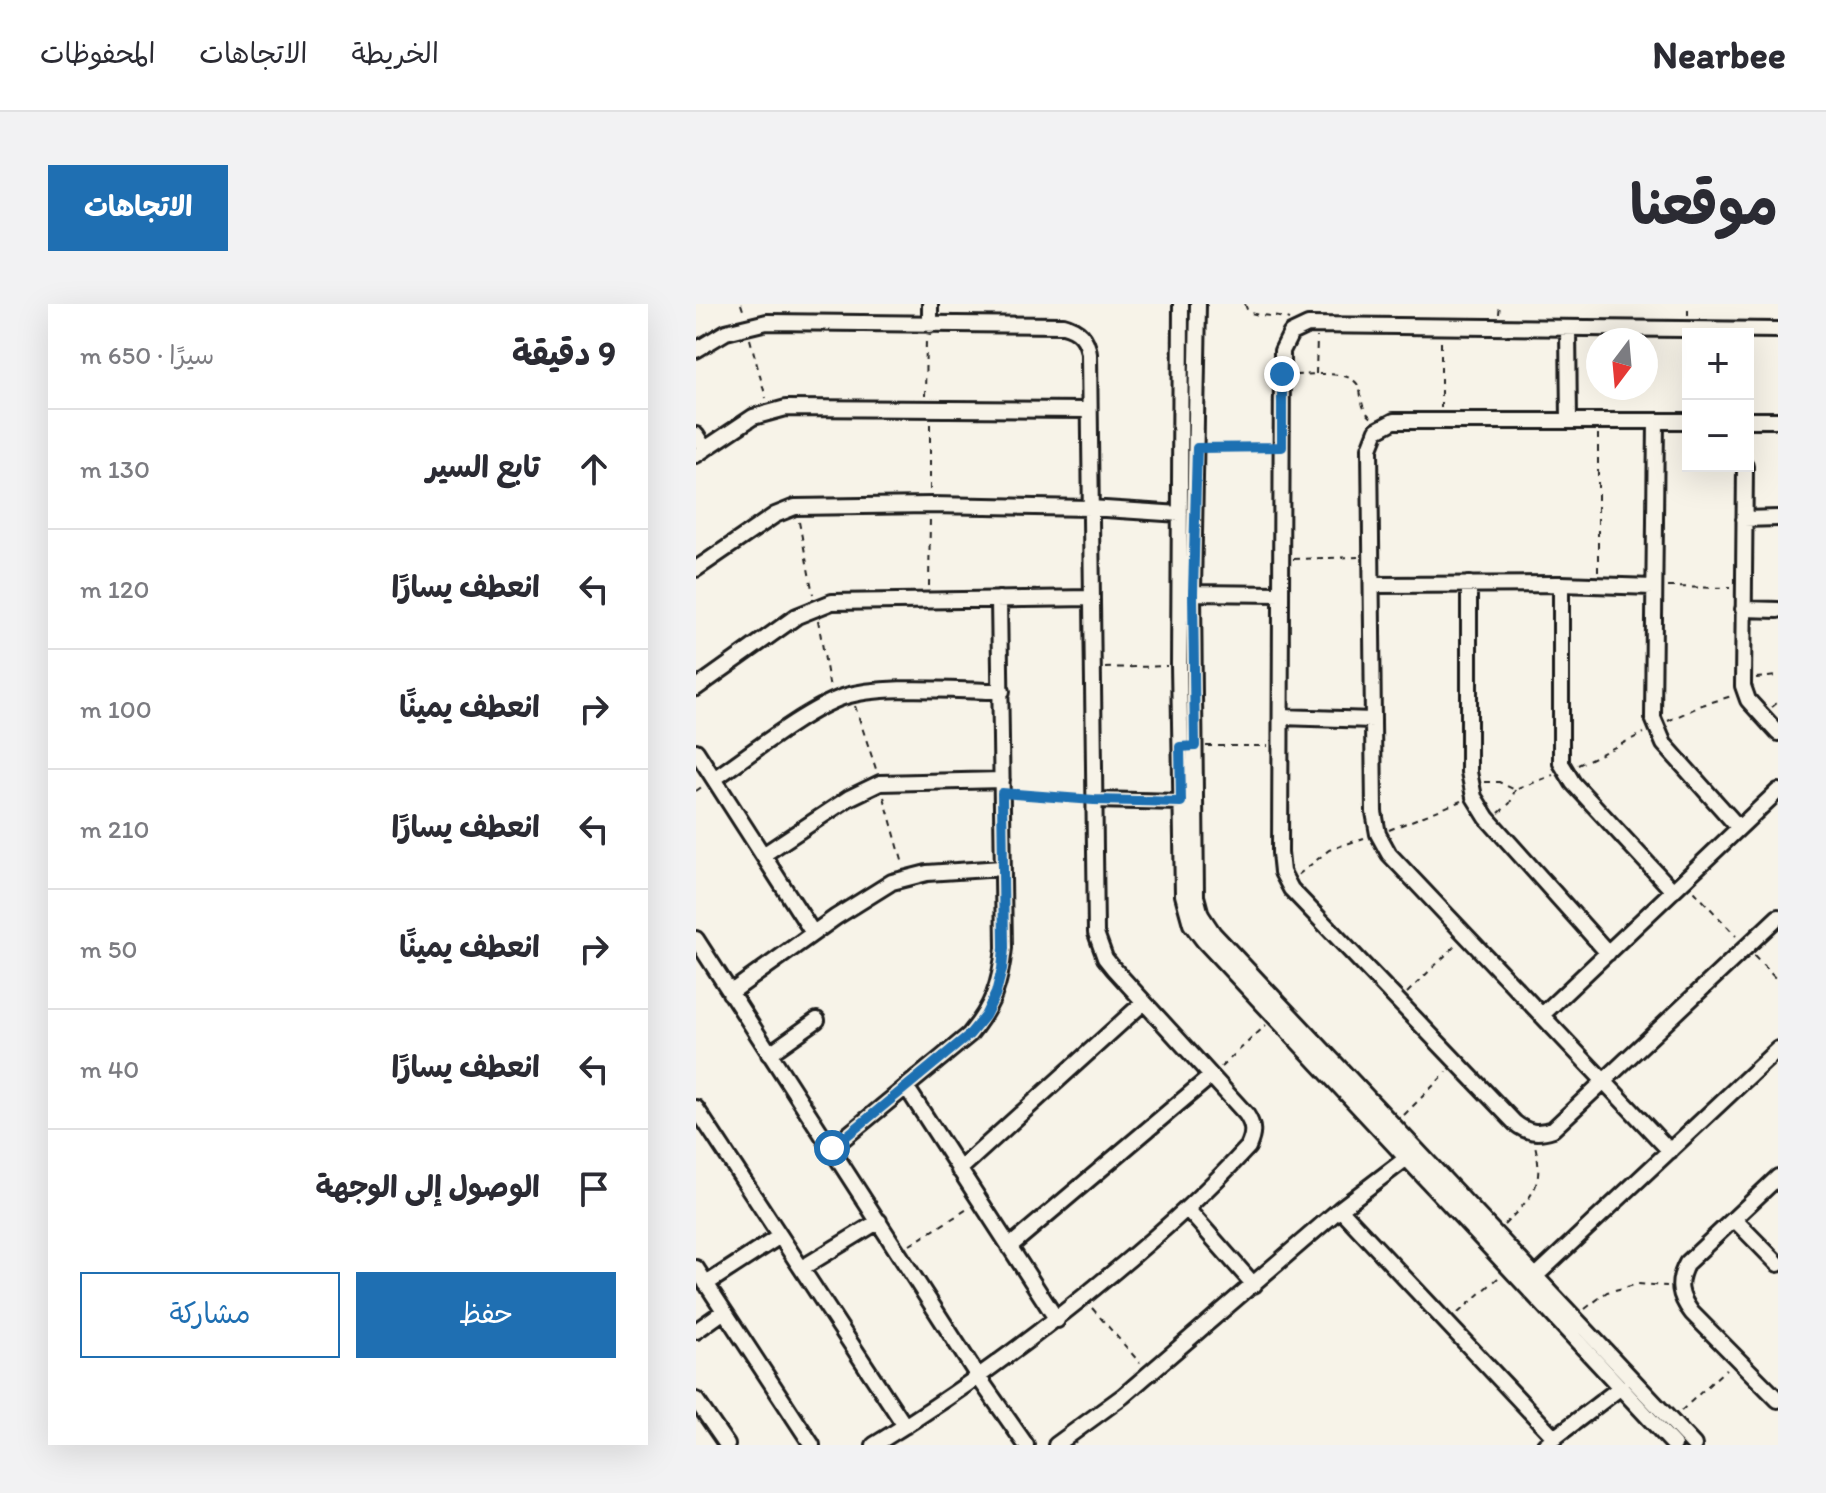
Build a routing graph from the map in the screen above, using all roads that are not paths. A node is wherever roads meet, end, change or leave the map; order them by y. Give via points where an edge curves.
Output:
1 (930, 304) edge
2 (1181, 304) edge
3 (1198, 304) edge
4 (928, 324) junction
5 (1568, 328) junction
6 (1778, 330) edge
7 (696, 350) edge
8 (1089, 410) junction
9 (1754, 420) edge
10 (1778, 420) edge
11 (1569, 421) junction
12 (1656, 421) junction
13 (1682, 421) edge
14 (696, 435) edge
15 (700, 452) edge
16 (1745, 472) edge
17 (1090, 508) junction
18 (1180, 514) junction
19 (1778, 518) edge
20 (1744, 519) junction
21 (696, 569) edge
22 (1469, 584) junction
23 (1561, 584) junction
24 (1372, 585) junction
25 (1653, 587) junction
26 (1193, 593) junction
27 (1281, 594) junction
28 (1091, 598) junction
29 (999, 599) junction
30 (1743, 609) junction
31 (1778, 610) edge
32 (696, 688) edge
33 (1002, 691) junction
34 (1187, 712) junction
35 (1281, 717) junction
36 (1373, 720) junction
37 (1778, 733) edge
38 (696, 751) edge
39 (714, 779) junction
40 (1002, 787) junction
41 (1778, 791) edge
42 (1094, 800) junction
43 (1181, 802) junction
44 (1739, 828) junction
45 (763, 855) junction
46 (1002, 868) junction
47 (1678, 886) junction
48 (1778, 917) edge
49 (813, 933) junction
50 (696, 939) edge
51 (1608, 953) junction
52 (730, 993) junction
53 (1144, 1002) junction
54 (1542, 1015) junction
55 (817, 1020) dead end
56 (1778, 1049) edge
57 (769, 1054) junction
58 (1211, 1076) junction
59 (1604, 1081) junction
60 (907, 1088) junction
61 (696, 1108) edge
62 (832, 1148) junction
63 (1670, 1151) junction
64 (1408, 1157) junction
65 (959, 1170) junction
66 (1778, 1177) edge
67 (1340, 1209) junction
68 (1188, 1210) junction
69 (1734, 1219) junction
70 (879, 1221) junction
71 (780, 1236) junction
72 (1009, 1247) junction
73 (1778, 1264) edge
74 (696, 1268) edge
75 (802, 1268) junction
76 (1536, 1276) junction
77 (706, 1284) junction
78 (1254, 1285) junction
79 (724, 1311) junction
80 (1057, 1320) junction
81 (1578, 1327) junction
82 (696, 1331) edge
83 (979, 1378) junction
84 (1621, 1387) junction
85 (696, 1400) edge
86 (1778, 1400) edge
87 (905, 1426) junction
88 (1550, 1442) edge
89 (727, 1445) edge
90 (812, 1445) edge
91 (874, 1445) edge
92 (1026, 1445) edge
93 (1056, 1445) edge
94 (1674, 1445) edge
95 (1694, 1445) edge

1 - 4 street
2 - 18 street
3 - 26 street
4 - 7 street via 767,322 726,332
4 - 8 street via 1071,327 1088,346
5 - 6 street
5 - 11 street
5 - 27 street via 1300,328 1285,342 1282,374
8 - 15 street via 802,406 770,411
8 - 17 street
9 - 10 street
11 - 12 street
11 - 24 street via 1385,424 1370,448
12 - 13 street
12 - 25 street
14 - 15 street
16 - 20 street
17 - 18 street
17 - 21 street via 795,507
17 - 28 street
18 - 34 street via 1179,666
19 - 20 street
20 - 30 street
22 - 23 street
22 - 24 street
22 - 51 street via 1470,785 1487,818
23 - 25 street
23 - 47 street via 1560,746 1565,771
24 - 36 street
25 - 44 street via 1655,727
26 - 27 street
26 - 34 street
27 - 35 street
28 - 29 street
28 - 42 street
29 - 32 street via 832,602 797,616
29 - 33 street
30 - 31 street
30 - 37 street via 1744,686 1752,705
33 - 39 street via 883,691 842,698
33 - 40 street
34 - 43 street
34 - 76 street via 1195,746 1196,896 1201,915
35 - 36 street
35 - 59 street via 1280,862 1286,881 1523,1130 1553,1129
36 - 54 street via 1374,812 1389,854
38 - 39 street
39 - 45 street
40 - 45 street via 880,783 856,793
40 - 46 street
41 - 44 street
42 - 43 street
42 - 53 street via 1099,946
43 - 64 street via 1183,895 1191,924
44 - 47 street
45 - 49 street
46 - 49 street via 927,873 892,882
46 - 60 street via 1004,948 996,993 969,1035
47 - 51 street
48 - 59 street
49 - 52 street
50 - 52 street
51 - 54 street
52 - 57 street
53 - 58 street
53 - 65 street
54 - 59 street
55 - 57 street
56 - 63 street
57 - 62 street
58 - 68 street via 1246,1114 1253,1136
58 - 72 street
59 - 63 street
60 - 62 street
60 - 65 street
61 - 71 street
62 - 70 street
63 - 76 street
64 - 67 street
64 - 81 street via 1510,1268
65 - 72 street
66 - 69 street
67 - 78 street
67 - 88 street via 1448,1322
68 - 78 street
68 - 80 street
69 - 73 street
69 - 86 street via 1687,1263 1679,1288 1692,1313
70 - 75 street
70 - 83 street
71 - 75 street
71 - 77 street
72 - 80 street
74 - 77 street
75 - 87 street
76 - 81 street
77 - 79 street
78 - 93 street
79 - 82 street
79 - 90 street
80 - 83 street
81 - 84 street
81 - 95 street
83 - 87 street
83 - 92 street
84 - 88 street
84 - 94 street
85 - 89 street
87 - 91 street

